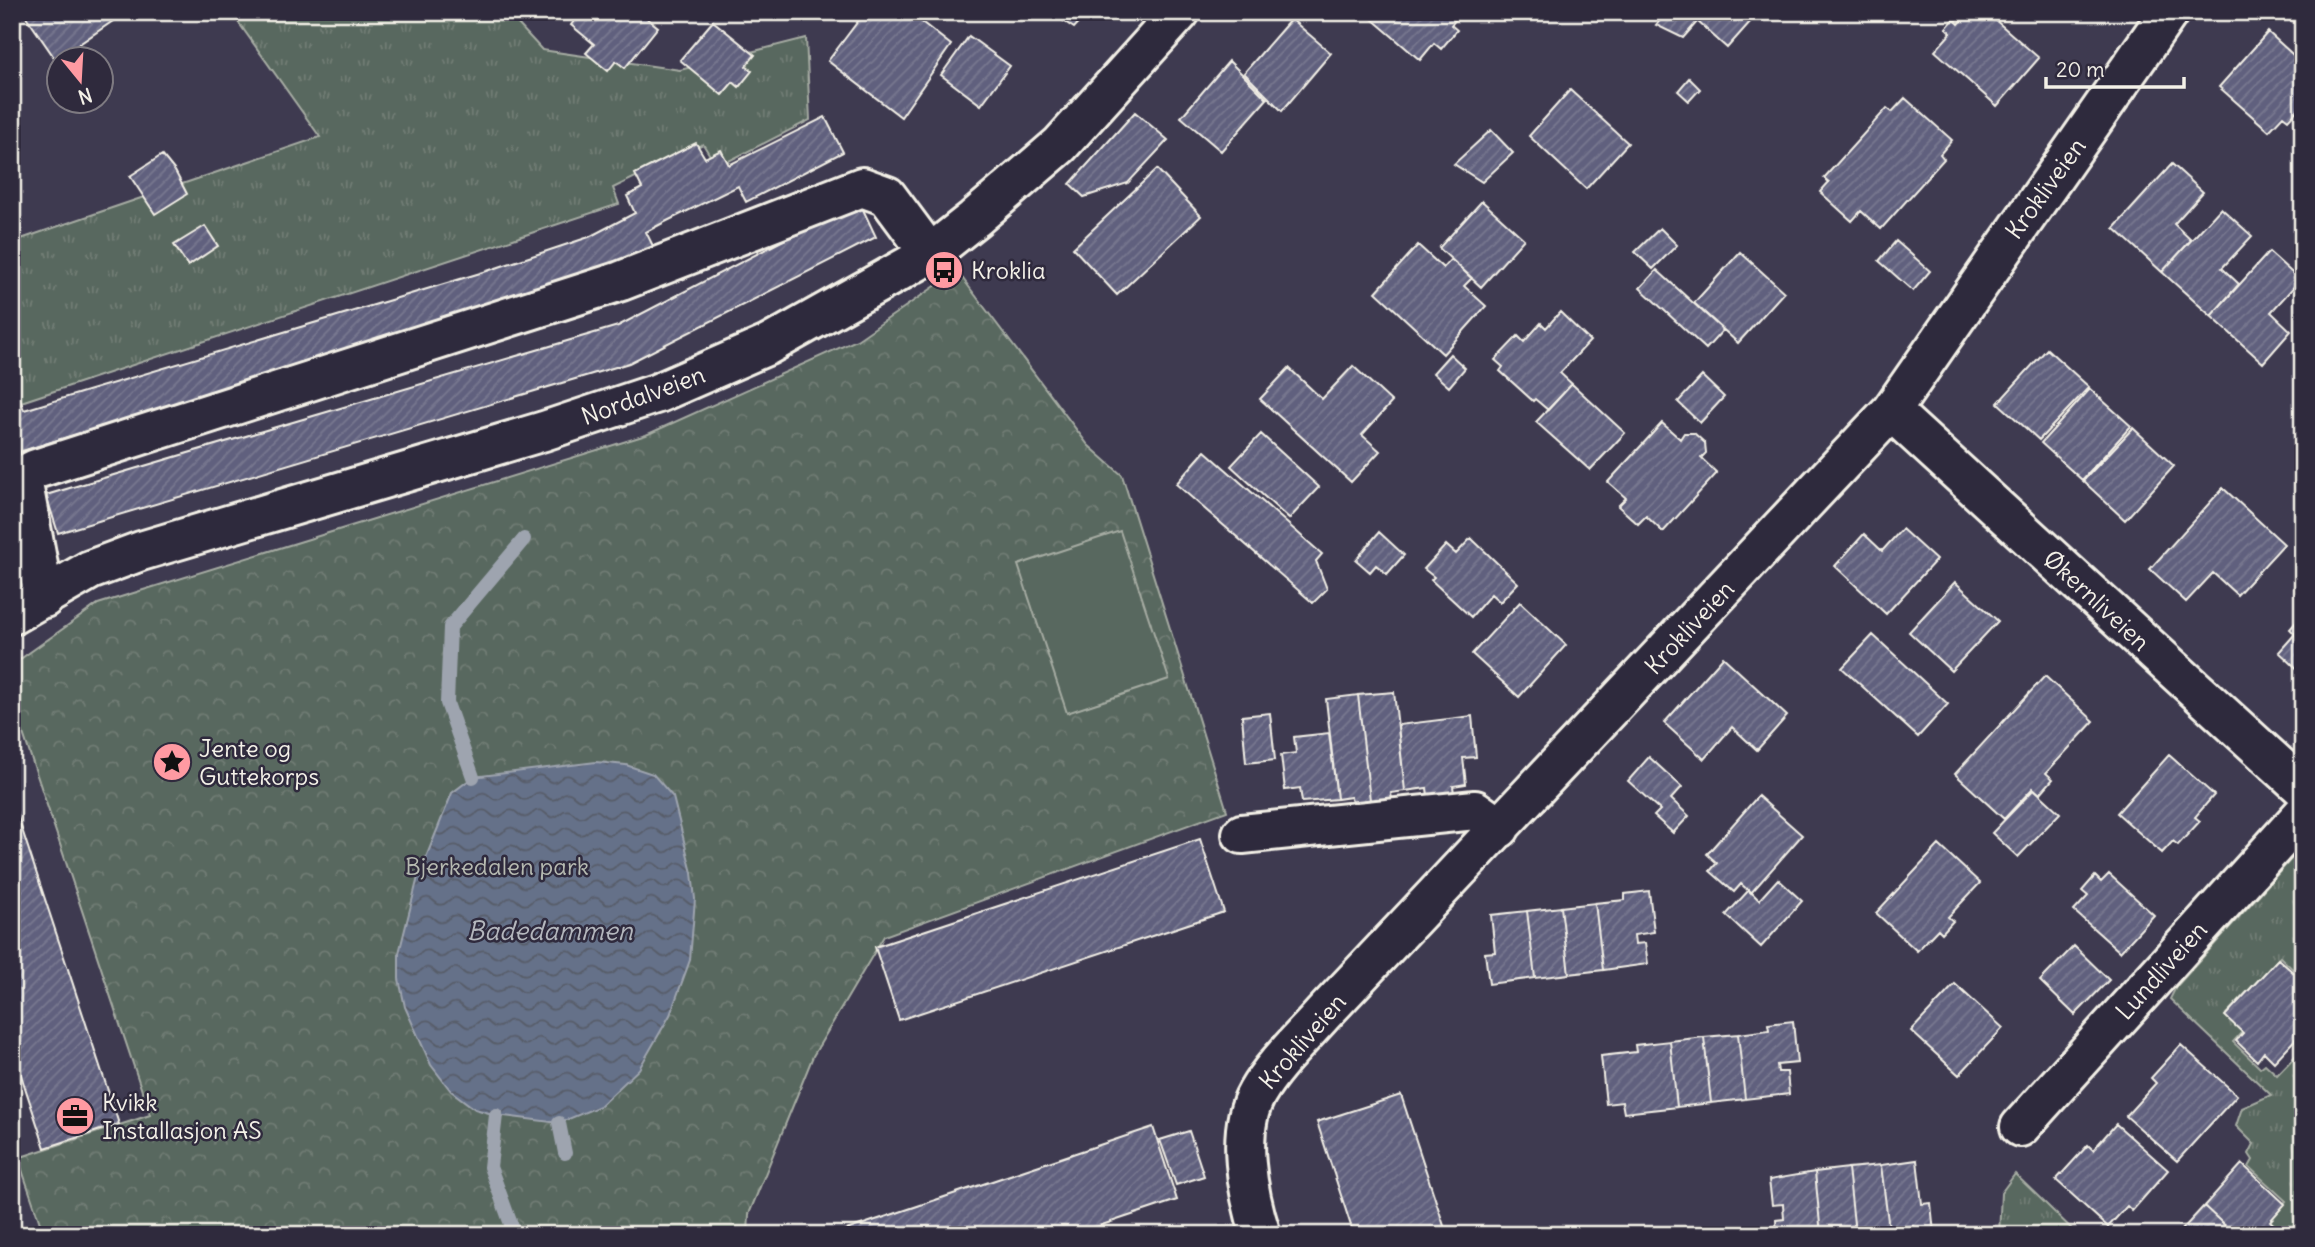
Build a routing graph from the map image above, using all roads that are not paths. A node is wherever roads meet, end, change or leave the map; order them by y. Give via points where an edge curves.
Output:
1 (1180, 12) edge
2 (2169, 12) edge
3 (930, 254) junction
4 (1891, 411) junction
5 (28, 606) edge
6 (2303, 788) edge
7 (2303, 814) edge
8 (1500, 828) junction
9 (1242, 834) dead end
10 (2020, 1127) dead end
11 (1261, 1235) edge

1 - 3 street, Nordalveien via 1060,145
2 - 4 street, Krokliveien
3 - 5 street, Nordalveien via 768,345 658,393 141,551 90,570
3 - 5 street via 887,196 862,187 621,281 36,469 26,474 23,484
4 - 6 street, Økernliveien
4 - 8 street, Krokliveien
7 - 10 street, Lundliveien
8 - 9 street via 1475,810
8 - 11 street, Krokliveien via 1323,1014 1256,1094 1244,1142 1250,1201

